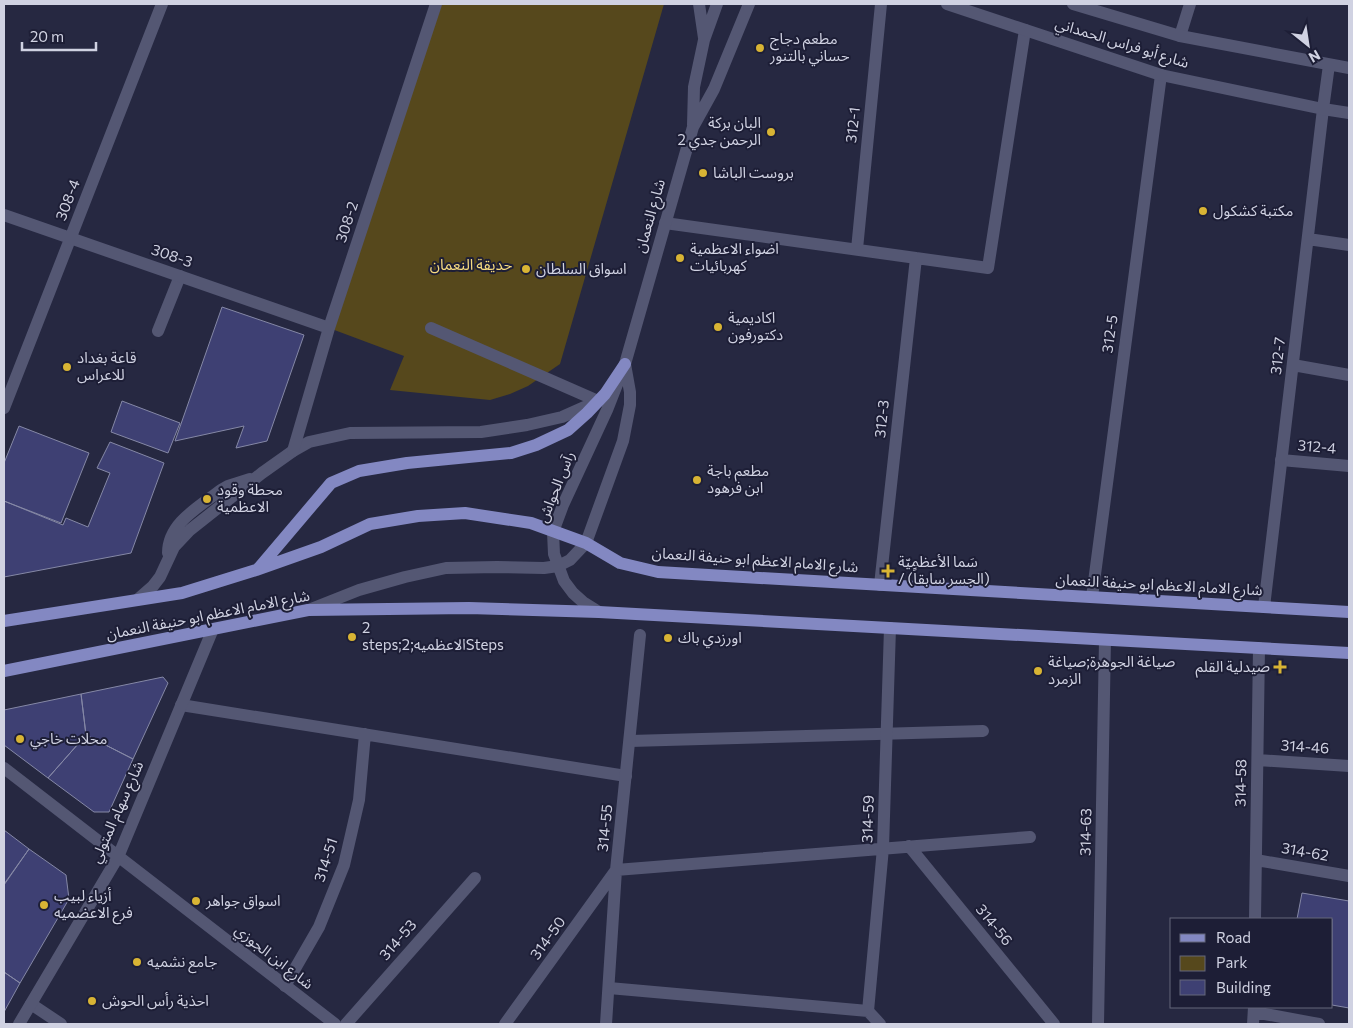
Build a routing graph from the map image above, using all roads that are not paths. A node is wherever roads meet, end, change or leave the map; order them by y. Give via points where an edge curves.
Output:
1 (162, 4) edge
2 (436, 4) edge
3 (699, 4) edge
4 (716, 4) edge
5 (749, 4) edge
6 (881, 4) edge
7 (947, 4) edge
8 (1073, 4) edge
9 (1190, 4) edge
10 (1025, 30) junction
11 (1180, 36) junction
12 (704, 40) junction
13 (1329, 65) junction
14 (1349, 68) edge
15 (1161, 75) junction
16 (1323, 109) junction
17 (1349, 113) edge
18 (693, 127) junction
19 (4, 215) edge
20 (665, 223) junction
21 (70, 238) junction
22 (1308, 239) junction
23 (1349, 245) edge
24 (857, 249) junction
25 (916, 258) junction
26 (180, 276) junction
27 (329, 328) junction
28 (431, 328) dead end
29 (158, 331) dead end
30 (625, 364) junction
31 (1293, 366) junction
32 (1349, 375) edge
33 (598, 401) junction
34 (4, 408) edge
35 (293, 451) junction
36 (1282, 460) junction
37 (1349, 466) edge
38 (554, 532) junction
39 (586, 543) junction
40 (558, 566) junction
41 (256, 570) junction
42 (880, 585) junction
43 (1092, 597) junction
44 (137, 600) junction
45 (1264, 607) junction
46 (308, 610) junction
47 (599, 612) junction
48 (1349, 612) edge
49 (4, 621) edge
50 (890, 628) junction
51 (213, 629) junction
52 (640, 635) dead end
53 (1105, 640) junction
54 (1260, 648) junction
55 (1349, 653) edge
56 (4, 671) edge
57 (181, 705) junction
58 (983, 731) dead end
59 (365, 734) junction
60 (887, 734) junction
61 (630, 741) junction
62 (1258, 760) junction
63 (1349, 766) edge
64 (4, 768) edge
65 (626, 776) junction
66 (1030, 837) dead end
67 (908, 846) junction
68 (883, 848) junction
69 (118, 857) junction
70 (1256, 860) junction
71 (616, 870) junction
72 (1349, 876) edge
73 (475, 878) dead end
74 (1255, 918) edge
75 (285, 986) junction
76 (609, 988) junction
77 (31, 1004) junction
78 (868, 1011) junction
79 (1254, 1014) edge
80 (19, 1024) edge
81 (61, 1024) edge
82 (335, 1024) edge
83 (346, 1024) edge
84 (505, 1024) edge
85 (606, 1024) edge
86 (880, 1024) edge
87 (1054, 1024) edge
88 (1098, 1024) edge
89 (1319, 1024) edge

1 - 21 street, 308-4
2 - 27 street, 308-2
3 - 12 street
4 - 12 street, شارع النعمان
5 - 18 street, شارع النعمان via 714,89
6 - 24 street, 312-1
7 - 10 street, شارع أبو فراس الحمداني
8 - 11 street, شارع أبو فراس الحمداني
9 - 11 street
10 - 15 street, شارع أبو فراس الحمداني
10 - 25 street via 988,268
11 - 13 street, شارع أبو فراس الحمداني
12 - 18 street, شارع النعمان via 694,87
13 - 14 street, شارع أبو فراس الحمداني
13 - 16 street, 312-7
15 - 16 street, شارع أبو فراس الحمداني
15 - 43 street, 312-5
16 - 17 street, شارع أبو فراس الحمداني
16 - 22 street, 312-7
18 - 20 street, شارع النعمان
19 - 21 street, 308-3
20 - 24 street
20 - 30 street, شارع النعمان
21 - 26 street, 308-3
21 - 34 street, 308-4
22 - 23 street
22 - 31 street, 312-7
24 - 25 street
25 - 42 street, 312-3
26 - 27 street, 308-3
26 - 29 street
27 - 35 street, 308-2
28 - 33 street
30 - 33 main road
30 - 38 street, رآس الحواش
30 - 39 street, شارع النعمان via 630,392 628,423
31 - 32 street
31 - 36 street, 312-7
33 - 35 street via 562,417 528,426 481,432 350,434 309,442
33 - 41 main road via 568,430 511,453 407,462 359,471 331,482
35 - 44 street via 190,530 174,547 160,578
36 - 37 street, 312-4
36 - 45 street, 312-7
38 - 39 main road, شارع الامام الاعظم ابو حنيفة النعمان
38 - 40 street, رآس الحواش via 554,554
38 - 41 main road, شارع الامام الاعظم ابو حنيفة النعمان via 531,523 465,513 418,516 370,524 321,547
39 - 40 street via 570,560
39 - 42 main road, شارع الامام الاعظم ابو حنيفة النعمان via 620,562 658,572
40 - 46 street via 446,568 359,590
40 - 47 street, رآس الحواش via 573,593
41 - 44 main road, شارع الامام الاعظم ابو حنيفة النعمان via 182,593
42 - 43 main road, شارع الامام الاعظم ابو حنيفة النعمان
43 - 45 main road, شارع الامام الاعظم ابو حنيفة النعمان
44 - 49 main road, شارع الامام الاعظم ابو حنيفة النعمان
45 - 48 main road, شارع الامام الاعظم ابو حنيفة النعمان
46 - 47 main road, شارع الامام الاعظم ابو حنيفة النعمان via 469,608
46 - 51 main road, شارع الامام الاعظم ابو حنيفة النعمان
47 - 50 main road, شارع الامام الاعظم ابو حنيفة النعمان
50 - 53 main road, شارع الامام الاعظم ابو حنيفة النعمان
50 - 60 street, 314-59
51 - 56 main road, شارع الامام الاعظم ابو حنيفة النعمان
51 - 57 street, شارع سهام المتولي
52 - 61 street, 314-55
53 - 54 main road, شارع الامام الاعظم ابو حنيفة النعمان
53 - 88 street, 314-63
54 - 55 main road, شارع الامام الاعظم ابو حنيفة النعمان
54 - 62 street, 314-58
57 - 59 street
57 - 69 street, شارع سهام المتولي
58 - 60 street
59 - 65 street
59 - 75 street, 314-51 via 359,800 344,865 319,926
60 - 61 street
60 - 68 street, 314-59
61 - 65 street, 314-55
62 - 63 street, 314-46
62 - 70 street, 314-58
64 - 69 street, شارع ابن الجوزي
65 - 71 street, 314-55
66 - 67 street
67 - 68 street
67 - 87 street, 314-56
68 - 71 street
68 - 78 street, 314-59
69 - 75 street, شارع ابن الجوزي
69 - 77 street, شارع سهام المتولي
70 - 72 street, 314-62
70 - 74 street, 314-58
71 - 76 street, 314-55
71 - 84 street, 314-50
73 - 83 street, 314-53
75 - 82 street, شارع ابن الجوزي
76 - 78 street
76 - 85 street, 314-55
77 - 80 street, شارع سهام المتولي
77 - 81 street
78 - 86 street
79 - 89 street

